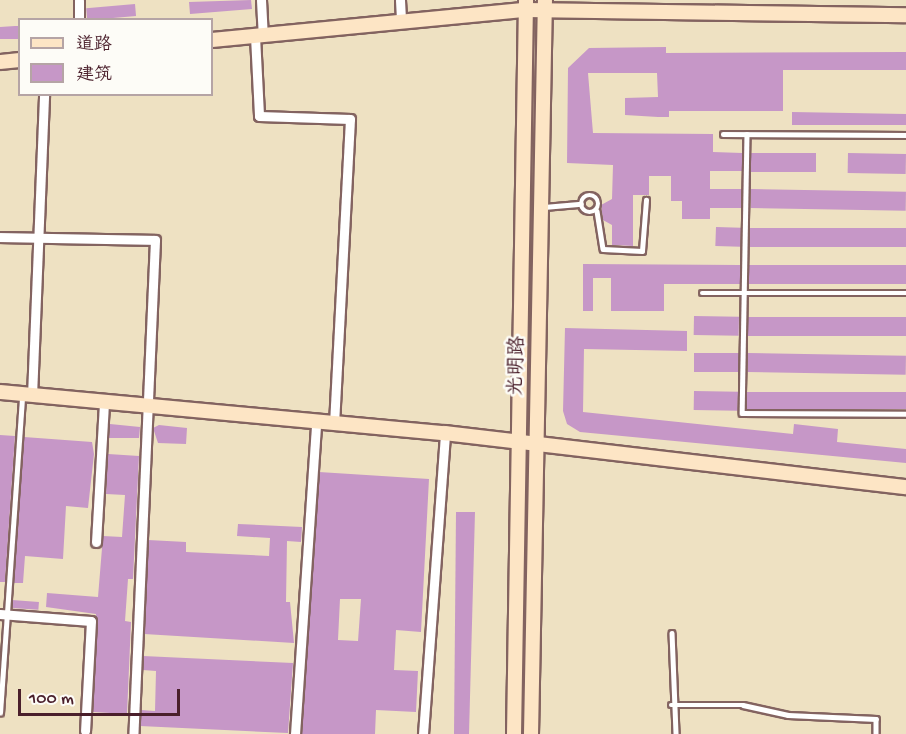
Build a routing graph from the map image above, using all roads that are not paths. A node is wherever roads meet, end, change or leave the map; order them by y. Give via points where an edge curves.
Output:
1 (79, 0) edge
2 (261, 0) edge
3 (400, 0) edge
4 (526, 5) edge
5 (545, 5) edge
6 (671, 5) edge
7 (906, 15) edge
8 (79, 18) edge
9 (401, 21) junction
10 (259, 35) junction
11 (213, 40) edge
12 (18, 60) edge
13 (0, 62) edge
14 (44, 96) edge
15 (723, 134) dead end
16 (747, 134) junction
17 (906, 135) edge
18 (646, 200) dead end
19 (581, 204) junction
20 (544, 207) junction
21 (597, 211) junction
22 (0, 237) edge
23 (40, 237) junction
24 (702, 292) dead end
25 (744, 293) junction
26 (906, 293) edge
27 (0, 392) edge
28 (27, 395) junction
29 (104, 402) junction
30 (150, 407) junction
31 (906, 414) edge
32 (316, 422) junction
33 (334, 424) junction
34 (445, 433) junction
35 (520, 443) junction
36 (535, 445) junction
37 (906, 487) edge
38 (96, 542) dead end
39 (3, 614) edge
40 (672, 633) dead end
41 (671, 705) junction
42 (0, 713) edge
43 (85, 731) dead end
44 (133, 734) edge
45 (295, 734) edge
46 (423, 734) edge
47 (514, 734) edge
48 (531, 734) edge
49 (676, 734) edge
50 (876, 734) edge

1 - 8 street
2 - 10 street
3 - 9 street
4 - 5 street
4 - 9 street
4 - 35 street, 光明路
5 - 6 street
5 - 20 street, 光明路
6 - 7 street
9 - 10 street
10 - 11 street
10 - 33 street via 259,116 351,119
12 - 13 street
14 - 23 street
15 - 16 lane
16 - 17 lane
16 - 25 lane
18 - 21 lane via 642,251 603,249
19 - 20 lane
19 - 21 lane via 586,212
19 - 21 lane via 585,196 595,196
20 - 36 street, 光明路
22 - 23 street
23 - 28 street
23 - 30 street via 155,240
24 - 25 lane
25 - 26 lane
25 - 31 lane via 742,413
27 - 28 street
28 - 29 street
28 - 39 lane
29 - 30 street
29 - 38 street
30 - 32 street
30 - 44 street
32 - 33 street
32 - 45 street
33 - 34 street
34 - 35 street
34 - 46 street
35 - 36 street
35 - 47 street, 光明路
36 - 37 street
36 - 48 street, 光明路
39 - 42 lane
39 - 43 street via 91,621
40 - 41 lane
41 - 49 lane
41 - 50 lane via 743,705 788,715 876,719

